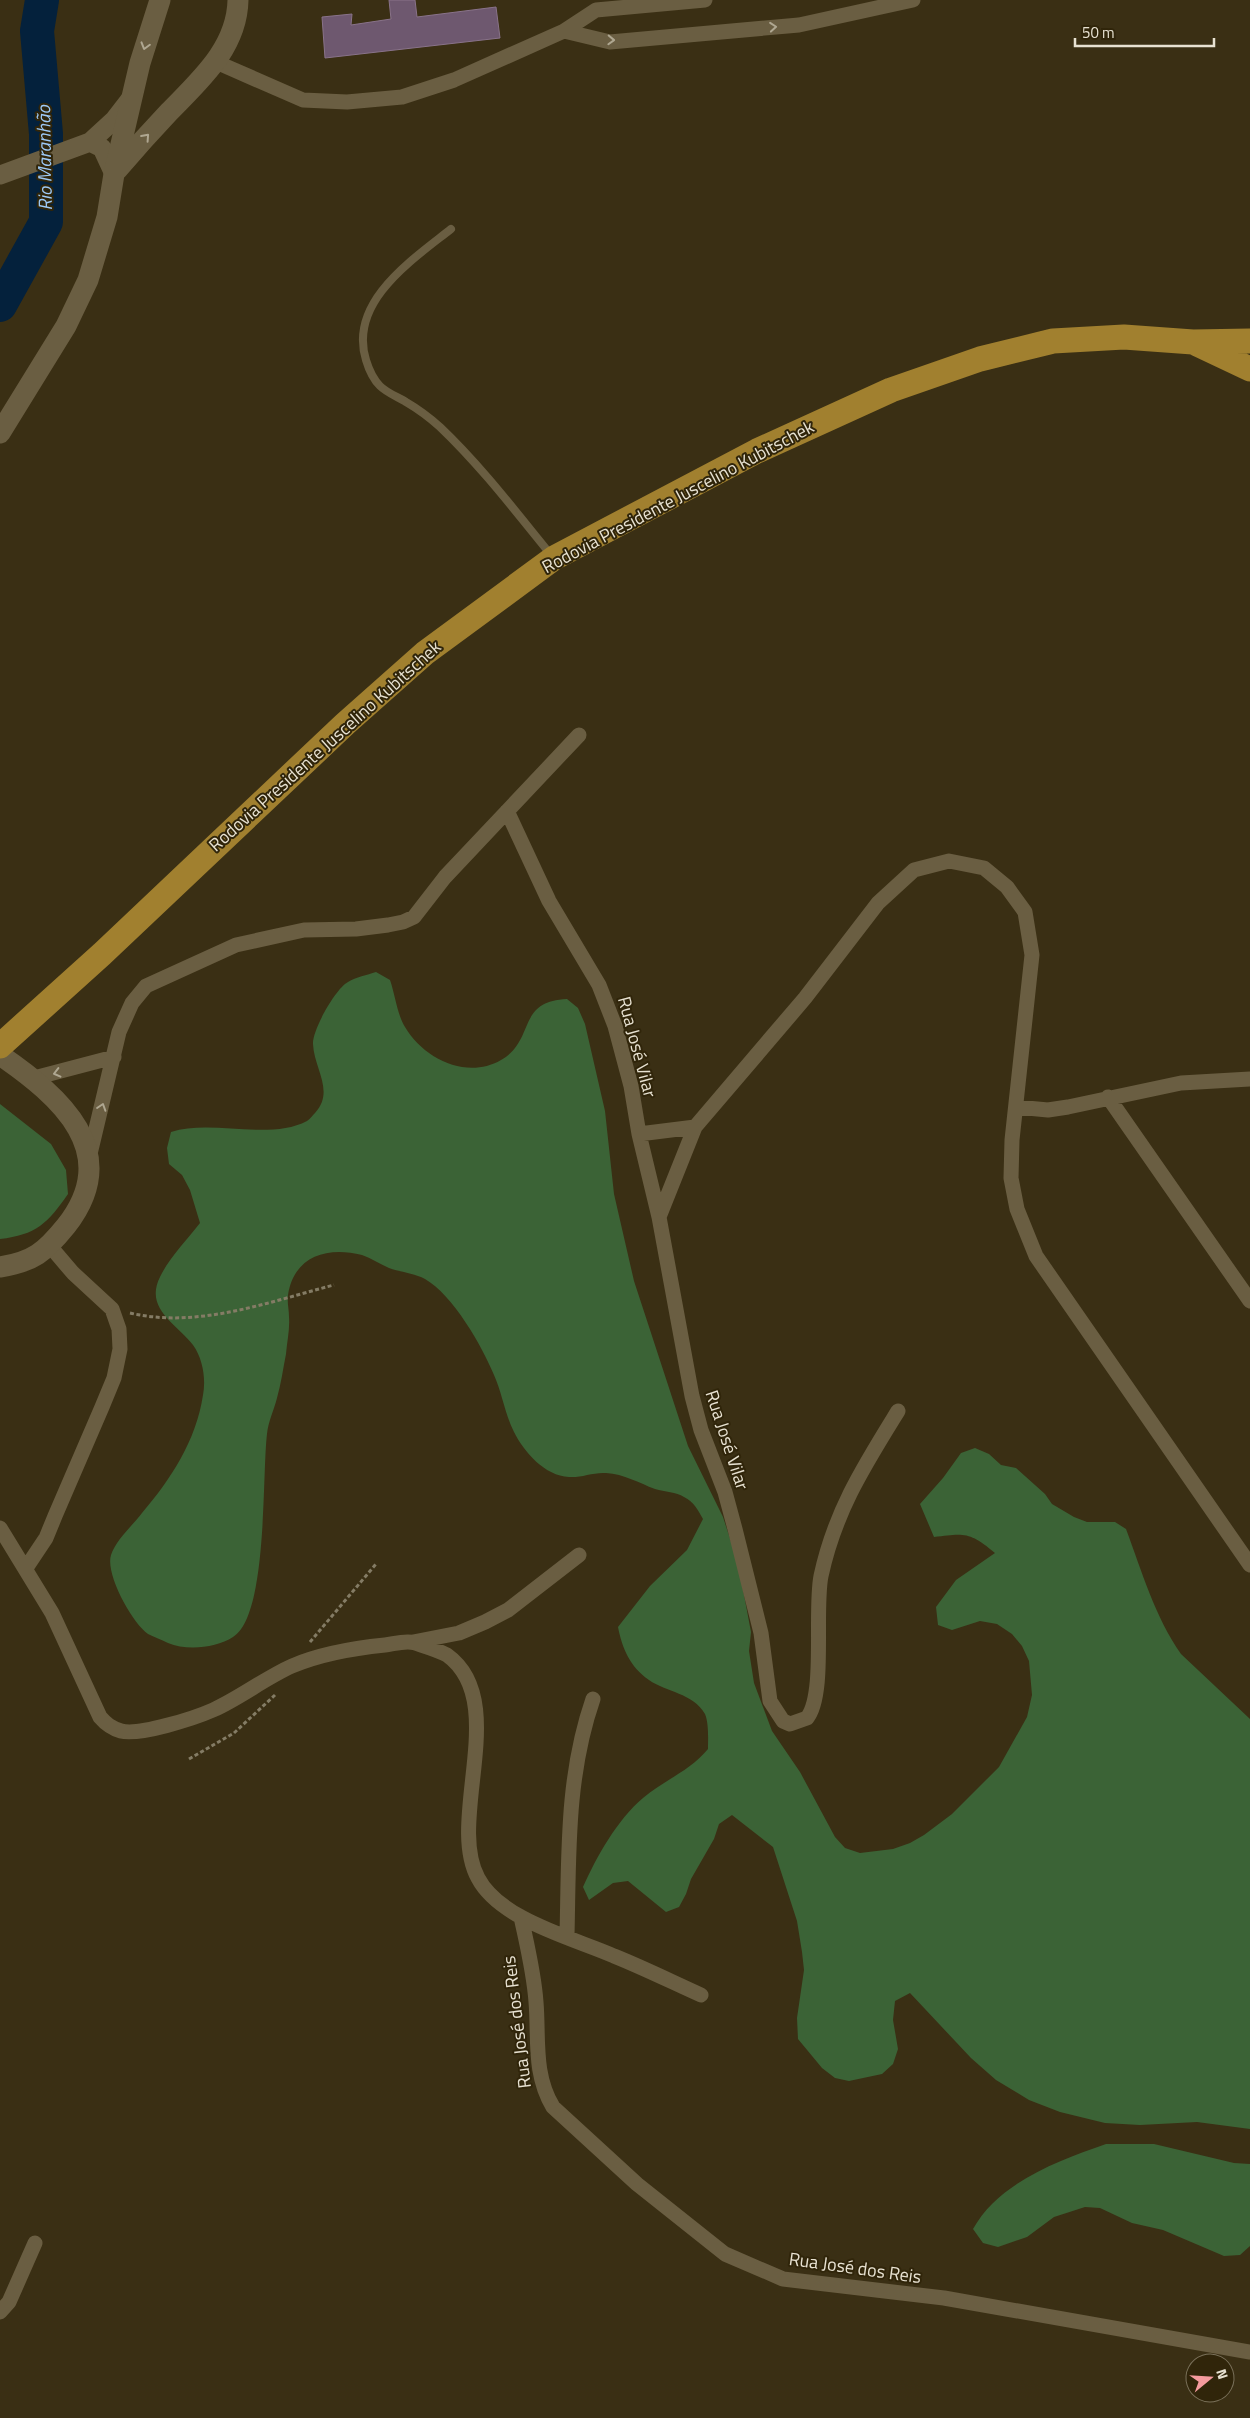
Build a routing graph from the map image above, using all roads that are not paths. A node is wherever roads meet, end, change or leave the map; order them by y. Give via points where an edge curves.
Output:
1 (160, 0) edge
2 (238, 0) edge
3 (705, 0) edge
4 (913, 0) edge
5 (564, 31) junction
6 (216, 62) junction
7 (132, 96) junction
8 (83, 144) junction
9 (5, 172) edge
10 (114, 174) junction
11 (451, 229) dead end
12 (1250, 341) edge
13 (1193, 342) junction
14 (1250, 369) edge
15 (0, 433) edge
16 (554, 558) junction
17 (579, 736) dead end
18 (507, 811) junction
19 (0, 1046) edge
20 (0, 1055) edge
21 (114, 1058) junction
22 (34, 1078) junction
23 (1250, 1079) edge
24 (1108, 1098) junction
25 (1016, 1107) junction
26 (695, 1128) junction
27 (639, 1134) junction
28 (90, 1154) junction
29 (659, 1217) junction
30 (50, 1246) junction
31 (0, 1267) edge
32 (1250, 1301) edge
33 (898, 1411) dead end
34 (0, 1528) edge
35 (579, 1555) dead end
36 (1250, 1565) edge
37 (26, 1568) junction
38 (411, 1642) junction
39 (593, 1699) dead end
40 (521, 1917) junction
41 (567, 1936) junction
42 (701, 1995) dead end
43 (35, 2243) dead end
44 (0, 2312) edge
45 (1250, 2352) edge

1 -> 7 main road
2 - 6 main road via 231,36
3 - 5 street via 596,10
5 -> 4 street via 610,42 799,25
5 - 6 street via 454,80 402,97 347,102 304,100
10 -> 6 main road
7 - 8 street via 114,120
7 - 10 main road
8 - 9 street
8 - 10 street via 102,148
10 - 15 main road via 107,217 88,280 66,326
11 - 16 lane via 402,268 366,317 362,336 369,372 381,386 440,427 484,473
12 - 13 highway, Rodovia Presidente Juscelino Kubitschek
13 - 14 highway, Rodovia Presidente Juscelino Kubitschek
13 - 16 highway, Rodovia Presidente Juscelino Kubitschek via 1124,337 1053,341 980,359 891,390 758,451
16 - 19 highway, Rodovia Presidente Juscelino Kubitschek via 418,659
17 - 18 street
18 - 21 street via 445,877 414,917 403,922 356,929 304,930 236,945 146,986 119,1032
18 - 27 street, Rua José Vilar via 553,908 590,968 607,1003 624,1057
20 - 22 main road
21 -> 22 street
28 -> 21 street
22 - 28 main road via 62,1105
23 - 24 street via 1180,1083
24 - 25 street via 1062,1108
24 - 32 street
25 - 26 street via 1032,955 1025,912 1006,887 984,868 949,862 914,870 878,903 805,998
25 - 36 street via 1011,1178 1017,1209 1036,1256
26 - 27 street
26 - 29 street
27 - 29 street, Rua José Vilar
28 - 30 main road via 89,1184 79,1209
29 - 33 street, Rua José Vilar via 696,1413 735,1529 761,1633 770,1701 783,1721 790,1724 807,1718 816,1699 821,1578 833,1531 854,1483
30 - 31 main road via 22,1264
30 - 37 street via 112,1309 119,1329 120,1349 114,1378 46,1538
34 - 37 street
35 - 38 street via 508,1610 485,1622 459,1633
37 - 38 street via 52,1613 100,1716 107,1725 123,1732 162,1726 213,1710 293,1666 309,1661 364,1647
38 - 40 street via 446,1655 462,1670 472,1689 476,1718 469,1834 471,1859 478,1879 494,1898
39 - 41 street via 581,1732 573,1776
40 - 41 street
40 - 45 street, Rua José dos Reis via 536,2001 537,2054 544,2092 553,2107 637,2184 725,2254 782,2279 944,2298
41 - 42 street
43 - 44 street via 9,2302

